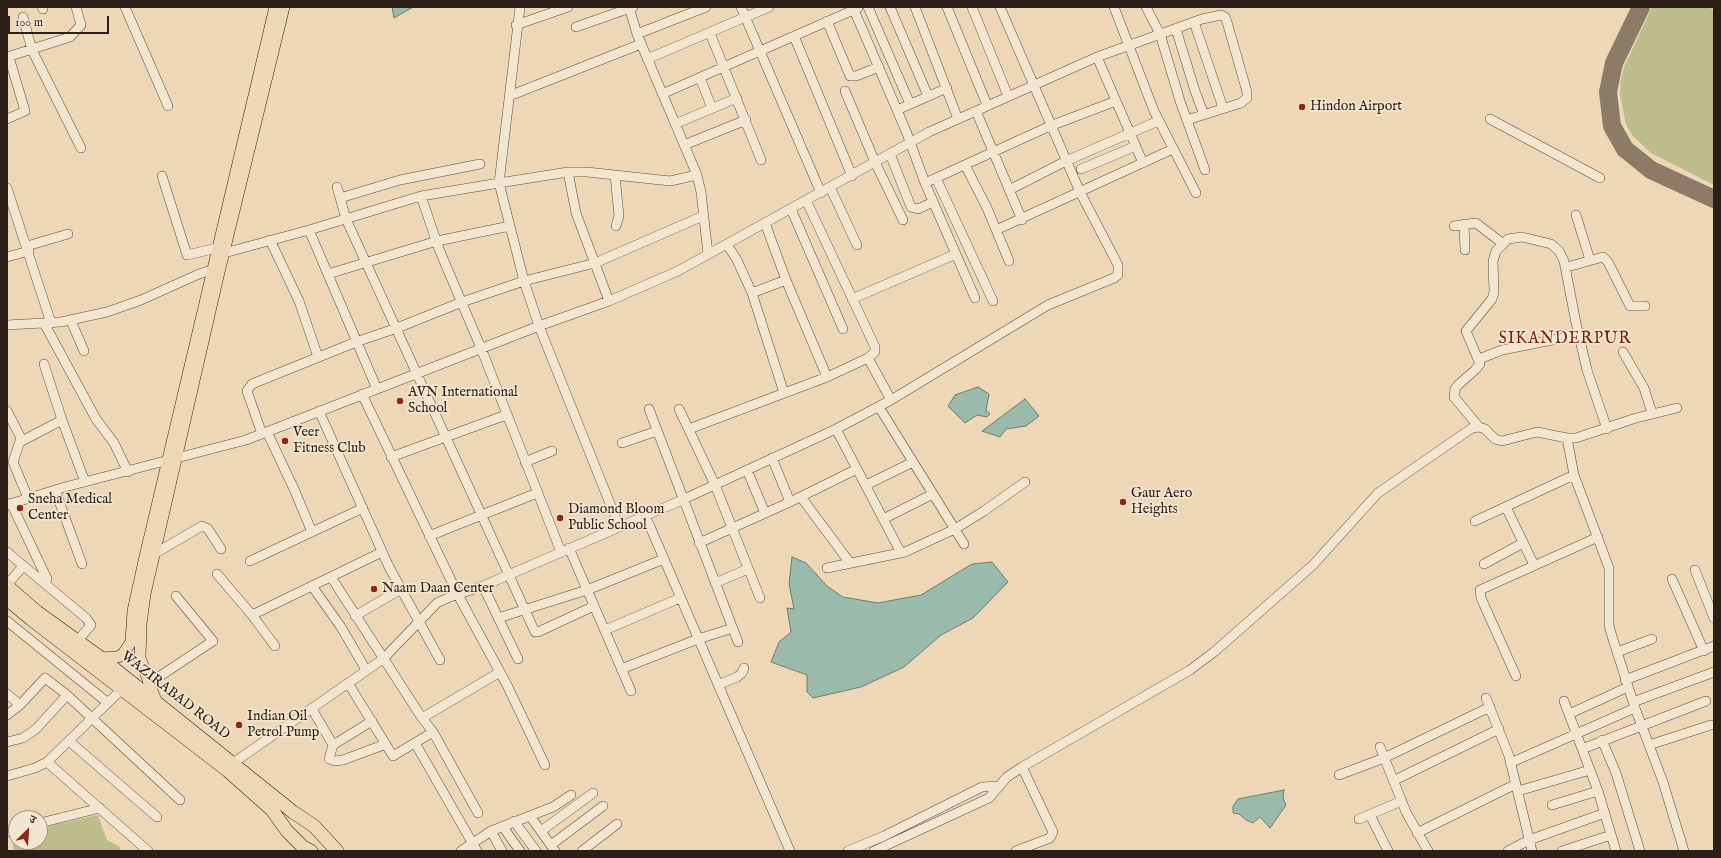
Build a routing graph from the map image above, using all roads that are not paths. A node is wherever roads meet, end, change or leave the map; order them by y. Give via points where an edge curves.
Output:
1 (76, 7) edge
2 (125, 7) edge
3 (275, 7) edge
4 (284, 7) edge
5 (520, 7) edge
6 (568, 7) edge
7 (630, 7) edge
8 (706, 7) edge
9 (741, 7) edge
10 (769, 7) edge
11 (868, 7) edge
12 (890, 7) edge
13 (915, 7) edge
14 (947, 7) edge
15 (972, 7) edge
16 (1000, 7) edge
17 (1114, 7) edge
18 (1146, 7) edge
19 (857, 8) edge
20 (24, 17) dead end
21 (746, 18) junction
22 (827, 21) junction
23 (1194, 22) junction
24 (516, 25) junction
25 (576, 28) dead end
26 (1176, 29) junction
27 (274, 30) junction
28 (710, 32) junction
29 (636, 34) junction
30 (1160, 34) junction
31 (794, 36) junction
32 (641, 44) junction
33 (1129, 45) junction
34 (32, 50) junction
35 (761, 51) junction
36 (8, 57) edge
37 (1097, 57) junction
38 (647, 59) junction
39 (724, 67) junction
40 (879, 67) junction
41 (700, 78) junction
42 (1033, 85) junction
43 (947, 88) junction
44 (845, 91) dead end
45 (662, 94) junction
46 (509, 96) junction
47 (928, 96) junction
48 (1008, 96) junction
49 (737, 98) junction
50 (1116, 100) junction
51 (910, 104) junction
52 (988, 105) junction
53 (168, 106) dead end
54 (712, 108) junction
55 (1223, 108) junction
56 (897, 110) junction
57 (976, 111) junction
58 (1204, 115) junction
59 (7, 119) edge
60 (958, 119) junction
61 (1490, 119) dead end
62 (746, 120) junction
63 (1158, 120) junction
64 (1187, 120) junction
65 (675, 124) junction
66 (1050, 126) junction
67 (1130, 132) junction
68 (909, 143) junction
69 (684, 145) junction
70 (1136, 146) junction
71 (81, 148) dead end
72 (1173, 149) junction
73 (994, 152) junction
74 (890, 154) junction
75 (761, 160) dead end
76 (1066, 161) junction
77 (876, 162) junction
78 (1143, 163) junction
79 (480, 164) dead end
80 (965, 165) junction
81 (1081, 169) dead end
82 (1205, 170) dead end
83 (568, 172) junction
84 (615, 175) junction
85 (697, 175) junction
86 (162, 176) dead end
87 (852, 176) junction
88 (936, 178) junction
89 (1600, 178) dead end
90 (499, 183) junction
91 (925, 183) junction
92 (337, 187) dead end
93 (830, 187) junction
94 (7, 188) edge
95 (1009, 190) junction
96 (1080, 192) junction
97 (821, 193) junction
98 (1196, 193) dead end
99 (421, 196) junction
100 (340, 198) junction
101 (806, 200) junction
102 (933, 202) junction
103 (791, 209) junction
104 (11, 214) edge
105 (703, 216) junction
106 (1576, 216) dead end
107 (346, 219) junction
108 (904, 220) dead end
109 (1022, 220) junction
110 (765, 223) junction
111 (1464, 224) junction
112 (510, 226) junction
113 (616, 226) dead end
114 (1454, 226) dead end
115 (309, 230) junction
116 (996, 230) junction
117 (68, 234) dead end
118 (270, 240) junction
119 (437, 241) junction
120 (1502, 243) junction
121 (727, 244) junction
122 (857, 245) dead end
123 (28, 249) junction
124 (1465, 250) dead end
125 (220, 254) junction
126 (708, 254) junction
127 (956, 254) junction
128 (7, 257) edge
129 (1590, 260) junction
130 (366, 261) junction
131 (1009, 261) dead end
132 (595, 262) junction
133 (835, 264) junction
134 (1567, 267) junction
135 (215, 271) junction
136 (819, 273) junction
137 (328, 274) junction
138 (786, 280) junction
139 (524, 281) junction
140 (752, 293) junction
141 (975, 298) dead end
142 (852, 299) junction
143 (609, 301) junction
144 (993, 301) dead end
145 (462, 302) junction
146 (1645, 306) dead end
147 (71, 321) junction
148 (48, 323) junction
149 (7, 325) edge
150 (539, 326) junction
151 (397, 328) junction
152 (843, 329) dead end
153 (1578, 335) junction
154 (356, 342) junction
155 (481, 348) junction
156 (84, 351) dead end
157 (1623, 352) dead end
158 (318, 357) junction
159 (868, 358) junction
160 (1479, 359) junction
161 (44, 364) dead end
162 (416, 374) junction
163 (827, 377) junction
164 (377, 388) junction
165 (784, 392) junction
166 (362, 394) junction
167 (891, 400) junction
168 (879, 406) junction
169 (679, 408) dead end
170 (1677, 408) dead end
171 (649, 409) dead end
172 (319, 411) junction
173 (7, 412) edge
174 (1652, 413) junction
175 (506, 415) junction
176 (62, 420) junction
177 (1479, 427) junction
178 (836, 428) junction
179 (689, 429) junction
180 (1607, 429) junction
181 (657, 431) junction
182 (265, 433) junction
183 (445, 438) junction
184 (1567, 438) junction
185 (20, 442) junction
186 (622, 443) dead end
187 (552, 451) dead end
188 (391, 457) junction
189 (772, 458) junction
190 (171, 461) junction
191 (525, 462) junction
192 (913, 462) junction
193 (857, 469) junction
194 (747, 470) junction
195 (128, 472) junction
196 (1574, 475) junction
197 (85, 482) junction
198 (1025, 482) dead end
199 (715, 485) junction
200 (866, 485) junction
201 (55, 490) junction
202 (537, 492) junction
203 (933, 494) junction
204 (801, 497) junction
205 (28, 498) junction
206 (682, 500) junction
207 (790, 502) junction
208 (9, 504) edge
209 (1506, 507) junction
210 (363, 508) junction
211 (765, 513) junction
212 (480, 514) junction
213 (645, 515) junction
214 (883, 519) junction
215 (1475, 521) dead end
216 (619, 526) junction
217 (733, 529) junction
218 (955, 529) junction
219 (312, 532) junction
220 (429, 536) junction
221 (1598, 537) junction
222 (699, 543) junction
223 (1523, 543) junction
224 (964, 544) dead end
225 (221, 549) dead end
226 (565, 550) junction
227 (7, 552) edge
228 (382, 552) junction
229 (901, 553) junction
230 (154, 554) junction
231 (664, 559) junction
232 (250, 561) dead end
233 (850, 563) junction
234 (82, 564) dead end
235 (1484, 564) dead end
236 (1534, 565) junction
237 (23, 566) junction
238 (827, 568) dead end
239 (748, 569) junction
240 (1695, 570) dead end
241 (217, 574) dead end
242 (507, 574) junction
243 (331, 577) junction
244 (47, 579) dead end
245 (1672, 579) dead end
246 (715, 583) junction
247 (7, 585) edge
248 (312, 586) junction
249 (483, 586) junction
250 (401, 589) junction
251 (587, 590) junction
252 (458, 595) junction
253 (176, 596) dead end
254 (680, 598) junction
255 (760, 598) dead end
256 (7, 599) edge
257 (594, 606) junction
258 (525, 609) junction
259 (252, 616) junction
260 (355, 616) junction
261 (498, 618) junction
262 (1714, 618) edge
263 (7, 621) edge
264 (419, 621) junction
265 (733, 628) junction
266 (605, 630) junction
267 (698, 639) junction
268 (1652, 639) dead end
269 (78, 640) junction
270 (738, 642) dead end
271 (275, 646) dead end
272 (1714, 646) edge
273 (1704, 651) junction
274 (1617, 652) junction
275 (101, 658) junction
276 (383, 659) junction
277 (440, 660) dead end
278 (518, 660) dead end
279 (744, 668) dead end
280 (621, 669) junction
281 (366, 670) junction
282 (500, 672) junction
283 (1714, 672) edge
284 (1516, 676) dead end
285 (348, 683) junction
286 (148, 684) junction
287 (1627, 684) junction
288 (718, 685) junction
289 (122, 689) junction
290 (631, 691) dead end
291 (7, 694) edge
292 (66, 695) junction
293 (1486, 698) dead end
294 (156, 701) junction
295 (1564, 701) dead end
296 (1706, 701) dead end
297 (108, 703) junction
298 (20, 705) junction
299 (1634, 705) junction
300 (1490, 707) junction
301 (312, 709) junction
302 (1569, 714) junction
303 (7, 715) edge
304 (92, 718) junction
305 (422, 718) junction
306 (372, 721) junction
307 (1641, 725) junction
308 (1711, 725) dead end
309 (1499, 729) junction
310 (433, 732) junction
311 (1576, 734) junction
312 (1602, 740) junction
313 (69, 741) junction
314 (7, 742) edge
315 (415, 743) junction
316 (386, 744) junction
317 (333, 745) junction
318 (1649, 745) junction
319 (1380, 747) dead end
320 (1582, 749) junction
321 (1384, 758) junction
322 (47, 762) junction
323 (233, 762) junction
324 (1510, 763) junction
325 (545, 765) dead end
326 (1022, 767) junction
327 (1590, 770) junction
328 (1339, 775) dead end
329 (7, 776) edge
330 (1393, 781) junction
331 (1000, 786) junction
332 (1517, 788) junction
333 (1598, 791) junction
334 (593, 793) dead end
335 (571, 795) dead end
336 (180, 800) dead end
337 (1402, 801) junction
338 (1552, 805) dead end
339 (603, 806) dead end
340 (100, 808) junction
341 (1605, 813) junction
342 (478, 814) dead end
343 (1370, 815) junction
344 (300, 816) junction
345 (530, 816) junction
346 (156, 817) dead end
347 (1359, 819) dead end
348 (48, 821) edge
349 (514, 821) junction
350 (281, 822) junction
351 (617, 824) dead end
352 (503, 827) junction
353 (491, 831) junction
354 (541, 831) junction
355 (1417, 833) junction
356 (1611, 835) junction
357 (1530, 840) junction
358 (475, 847) edge
359 (553, 848) edge
360 (304, 850) edge
361 (148, 851) edge
362 (337, 851) edge
363 (461, 851) edge
364 (502, 851) edge
365 (520, 851) edge
366 (536, 851) edge
367 (582, 851) edge
368 (790, 851) edge
369 (848, 851) edge
370 (874, 851) edge
371 (1016, 851) edge
372 (1388, 851) edge
373 (1428, 851) edge
374 (1508, 851) edge
375 (1532, 851) edge
376 (1562, 851) edge
377 (1616, 851) edge
378 (1640, 851) edge
379 (1684, 851) edge

1 - 34 street via 81,21 79,30 65,40
2 - 53 street
3 - 27 main road
4 - 27 main road
5 - 24 street
6 - 24 street
7 - 25 street
7 - 29 street
8 - 29 street
9 - 21 street
10 - 21 street
11 - 51 street
12 - 47 street
13 - 43 street
14 - 52 street
15 - 48 street
16 - 42 street
17 - 33 street
18 - 30 street
19 - 22 street
19 - 40 street
20 - 34 street
21 - 28 street
21 - 35 street
22 - 31 street
22 - 40 street via 850,76
23 - 26 street
23 - 55 street
23 - 55 street via 1217,14 1225,17 1227,22 1247,95 1244,101
24 - 46 street
26 - 30 street
26 - 58 street
27 - 125 main road
28 - 38 street
28 - 39 street
29 - 32 street
30 - 33 street
30 - 64 street
31 - 35 street
31 - 87 street
32 - 38 street
32 - 46 street
33 - 37 street
33 - 63 street
34 - 36 street
34 - 71 street
35 - 39 street
35 - 97 street
36 - 59 street via 25,111
37 - 42 street
37 - 50 street
38 - 45 street
39 - 41 street
39 - 49 street
40 - 56 street
41 - 45 street
41 - 54 street
42 - 48 street
42 - 66 street
43 - 47 street
43 - 60 street
44 - 77 street
45 - 65 street
46 - 90 street
47 - 51 street
48 - 52 street
49 - 54 street
49 - 62 street
50 - 66 street
50 - 67 street
51 - 56 street
52 - 57 street
54 - 65 street
55 - 58 street
56 - 68 street
57 - 60 street
57 - 73 street
58 - 64 street
60 - 68 street
61 - 89 street
62 - 69 street
62 - 75 street
63 - 67 street
63 - 72 street
64 - 82 street
65 - 69 street
66 - 73 street
66 - 76 street
67 - 70 street
67 - 76 street
68 - 74 street
68 - 91 street
69 - 85 street
70 - 78 street
70 - 81 street
72 - 78 street
72 - 98 street
73 - 80 street
73 - 95 street
74 - 77 street
74 - 102 street via 911,207 918,209
76 - 95 street
76 - 96 street
77 - 87 street
77 - 108 street
78 - 96 street
79 - 100 street via 400,180
80 - 88 street
80 - 116 street
83 - 84 street
83 - 90 street
83 - 132 street via 574,205
84 - 85 street via 670,181
84 - 113 street via 619,216
85 - 105 street
86 - 125 street via 186,254
87 - 93 street
88 - 91 street
88 - 144 street
90 - 99 street
90 - 112 street
91 - 102 street
92 - 100 street
93 - 97 street
93 - 122 street
94 - 104 street
95 - 109 street
96 - 109 street
96 - 167 street via 1118,265 1118,275 1048,305
97 - 101 street
99 - 107 street
99 - 119 street
100 - 107 street
101 - 103 street
101 - 133 street
102 - 127 street
103 - 110 street
103 - 136 street
104 - 123 street
105 - 126 street
105 - 132 street
106 - 129 street
107 - 115 street
107 - 130 street
109 - 116 street
110 - 121 street
110 - 138 street
111 - 114 street
111 - 120 street via 1476,223
111 - 124 street
112 - 119 street
112 - 139 street
115 - 118 street
115 - 137 street
116 - 131 street
117 - 123 street
118 - 125 street
118 - 158 street via 299,301
119 - 130 street
119 - 145 street
120 - 134 street via 1514,237 1546,242 1559,251
120 - 160 street via 1494,256 1492,299 1466,332
121 - 126 street
121 - 140 street
123 - 128 street
123 - 148 street
125 - 135 main road
126 - 143 street via 678,271
127 - 141 street
127 - 142 street
129 - 134 street
129 - 146 street via 1606,259 1630,306
130 - 137 street
130 - 151 street
132 - 139 street
132 - 143 street
133 - 136 street
133 - 142 street
134 - 153 street
135 - 147 street via 198,274 127,305
135 - 190 main road
136 - 152 street
137 - 154 street
138 - 140 street
138 - 163 street
139 - 145 street
139 - 150 street
140 - 165 street
142 - 159 street via 875,347 875,352
143 - 150 street
145 - 151 street
145 - 155 street
147 - 148 street
147 - 156 street
148 - 149 street
148 - 195 street via 96,419 114,443
150 - 155 street
150 - 216 street
151 - 154 street
151 - 162 street
153 - 160 street via 1502,350
153 - 180 street via 1590,381
154 - 158 street
154 - 164 street
155 - 162 street
155 - 175 street
157 - 174 street via 1644,388
158 - 182 street via 248,387 248,395
159 - 163 street
159 - 167 street
160 - 177 street via 1478,367 1458,385 1454,393 1457,401
161 - 176 street
162 - 164 street
162 - 183 street
163 - 165 street
164 - 166 street
165 - 179 street
166 - 172 street
166 - 188 street
167 - 168 street
168 - 178 street
168 - 192 street
169 - 179 street
170 - 174 street
171 - 181 street
172 - 182 street
172 - 210 street
173 - 185 street via 21,438
174 - 180 street
175 - 183 street
175 - 191 street
176 - 185 street
176 - 197 street
177 - 184 street via 1499,441 1537,432
177 - 326 street via 1469,430 1378,493 1313,565 1190,670
178 - 189 street
178 - 193 street
179 - 199 street
180 - 184 street
181 - 186 street
181 - 206 street
182 - 190 street
182 - 219 street via 294,489
183 - 188 street
183 - 212 street
184 - 196 street
185 - 205 street via 13,462
187 - 191 street
188 - 220 street
189 - 194 street
189 - 207 street
190 - 195 street
190 - 230 main road
190 - 275 main road via 135,604 129,646 118,657
191 - 202 street
192 - 200 street
192 - 203 street
193 - 200 street
193 - 204 street
194 - 199 street
194 - 211 street
195 - 197 street
196 - 209 street
196 - 221 street
197 - 201 street
198 - 218 street
199 - 206 street
199 - 217 street
200 - 214 street
201 - 205 street
201 - 234 street
202 - 212 street
202 - 226 street
203 - 214 street
203 - 218 street
204 - 207 street
204 - 233 street
205 - 208 street
206 - 213 street
206 - 222 street
207 - 211 street
208 - 244 street
209 - 215 street
209 - 223 street
210 - 219 street
210 - 228 street
211 - 217 street
212 - 220 street
212 - 242 street
213 - 216 street
213 - 231 street
214 - 229 street
216 - 226 street
217 - 222 street
217 - 239 street
218 - 224 street
218 - 229 street
219 - 232 street
220 - 252 street
221 - 236 street
221 - 274 street via 1609,568 1610,625
222 - 246 street
223 - 235 street
223 - 236 street
225 - 230 street via 208,529 202,526
226 - 242 street
226 - 251 street
227 - 237 street
228 - 243 street
228 - 250 street
229 - 233 street
230 - 286 main road via 143,605 140,643 140,658
231 - 251 street
231 - 254 street
233 - 238 street
236 - 284 street via 1480,590
237 - 247 street
237 - 269 street via 86,618 91,625
239 - 246 street
239 - 255 street
240 - 262 street
241 - 259 street
242 - 249 street
242 - 258 street
243 - 248 street
243 - 260 street
245 - 273 street
246 - 265 street
247 - 269 highway, WAZIRABAD ROAD via 37,612
248 - 259 street
248 - 281 street via 341,627
249 - 252 street
249 - 261 street
250 - 260 street
250 - 264 street
251 - 257 street
251 - 258 street
252 - 264 street via 450,596 438,603
252 - 282 street
253 - 286 street via 213,641
254 - 266 street
254 - 267 street
256 - 289 highway, WAZIRABAD ROAD
257 - 258 street via 538,632 535,632
257 - 266 street
258 - 261 street
259 - 271 street
260 - 276 street
261 - 278 street
263 - 297 street
264 - 276 street
264 - 277 street
265 - 267 street
265 - 270 street
266 - 280 street
267 - 280 street
267 - 288 street
268 - 274 street
269 - 275 highway, WAZIRABAD ROAD
272 - 273 street
273 - 287 street
274 - 287 street
275 - 294 highway, WAZIRABAD ROAD
276 - 281 street
276 - 305 street
279 - 288 street via 737,677
280 - 290 street
281 - 285 street
282 - 305 street
282 - 325 street
283 - 299 street
285 - 301 street
285 - 306 street
286 - 294 main road
287 - 299 street
287 - 302 street
288 - 368 street
289 - 297 street
289 - 350 highway, WAZIRABAD ROAD via 227,770 272,810
291 - 298 street
292 - 298 street via 45,678
292 - 304 street
292 - 314 street via 36,729 23,738
293 - 300 street
294 - 323 highway, WAZIRABAD ROAD
295 - 302 street
296 - 307 street
297 - 304 street
298 - 303 street
299 - 307 street
299 - 311 street
300 - 309 street
300 - 321 street
301 - 317 street
301 - 323 street
302 - 311 street
304 - 313 street
304 - 336 street
305 - 310 street
306 - 316 street
306 - 317 street
307 - 312 street
307 - 318 street
308 - 318 street
309 - 324 street
309 - 330 street
310 - 315 street
310 - 342 street
311 - 320 street
311 - 324 street
312 - 320 street
312 - 378 street via 1616,773
313 - 322 street
313 - 346 street
315 - 316 street via 393,756
315 - 358 street
316 - 317 street via 335,761 329,759
318 - 379 street
319 - 321 street
320 - 327 street
321 - 328 street
321 - 330 street
322 - 329 street
322 - 340 street
323 - 344 highway, WAZIRABAD ROAD
324 - 332 street
326 - 331 street via 1007,777
326 - 371 street via 1053,832 1050,838
327 - 332 street
327 - 333 street
330 - 337 street
331 - 369 street via 982,787
331 - 370 street via 989,798
332 - 355 street
332 - 357 street
333 - 338 street
333 - 341 street
334 - 354 street
335 - 345 street via 553,807
337 - 343 street
337 - 355 street
339 - 359 street
340 - 348 street
340 - 361 street
341 - 356 street
341 - 357 street
343 - 347 street
343 - 372 street
344 - 350 highway via 305,824 302,833
344 - 362 highway, WAZIRABAD ROAD via 314,826
345 - 349 street
345 - 354 street
349 - 352 street
349 - 366 street
350 - 360 highway, WAZIRABAD ROAD
351 - 367 street
352 - 353 street
352 - 365 street
353 - 358 street
353 - 364 street
354 - 359 street
355 - 373 street
356 - 376 street
356 - 377 street
357 - 374 street
357 - 375 street
358 - 363 street

